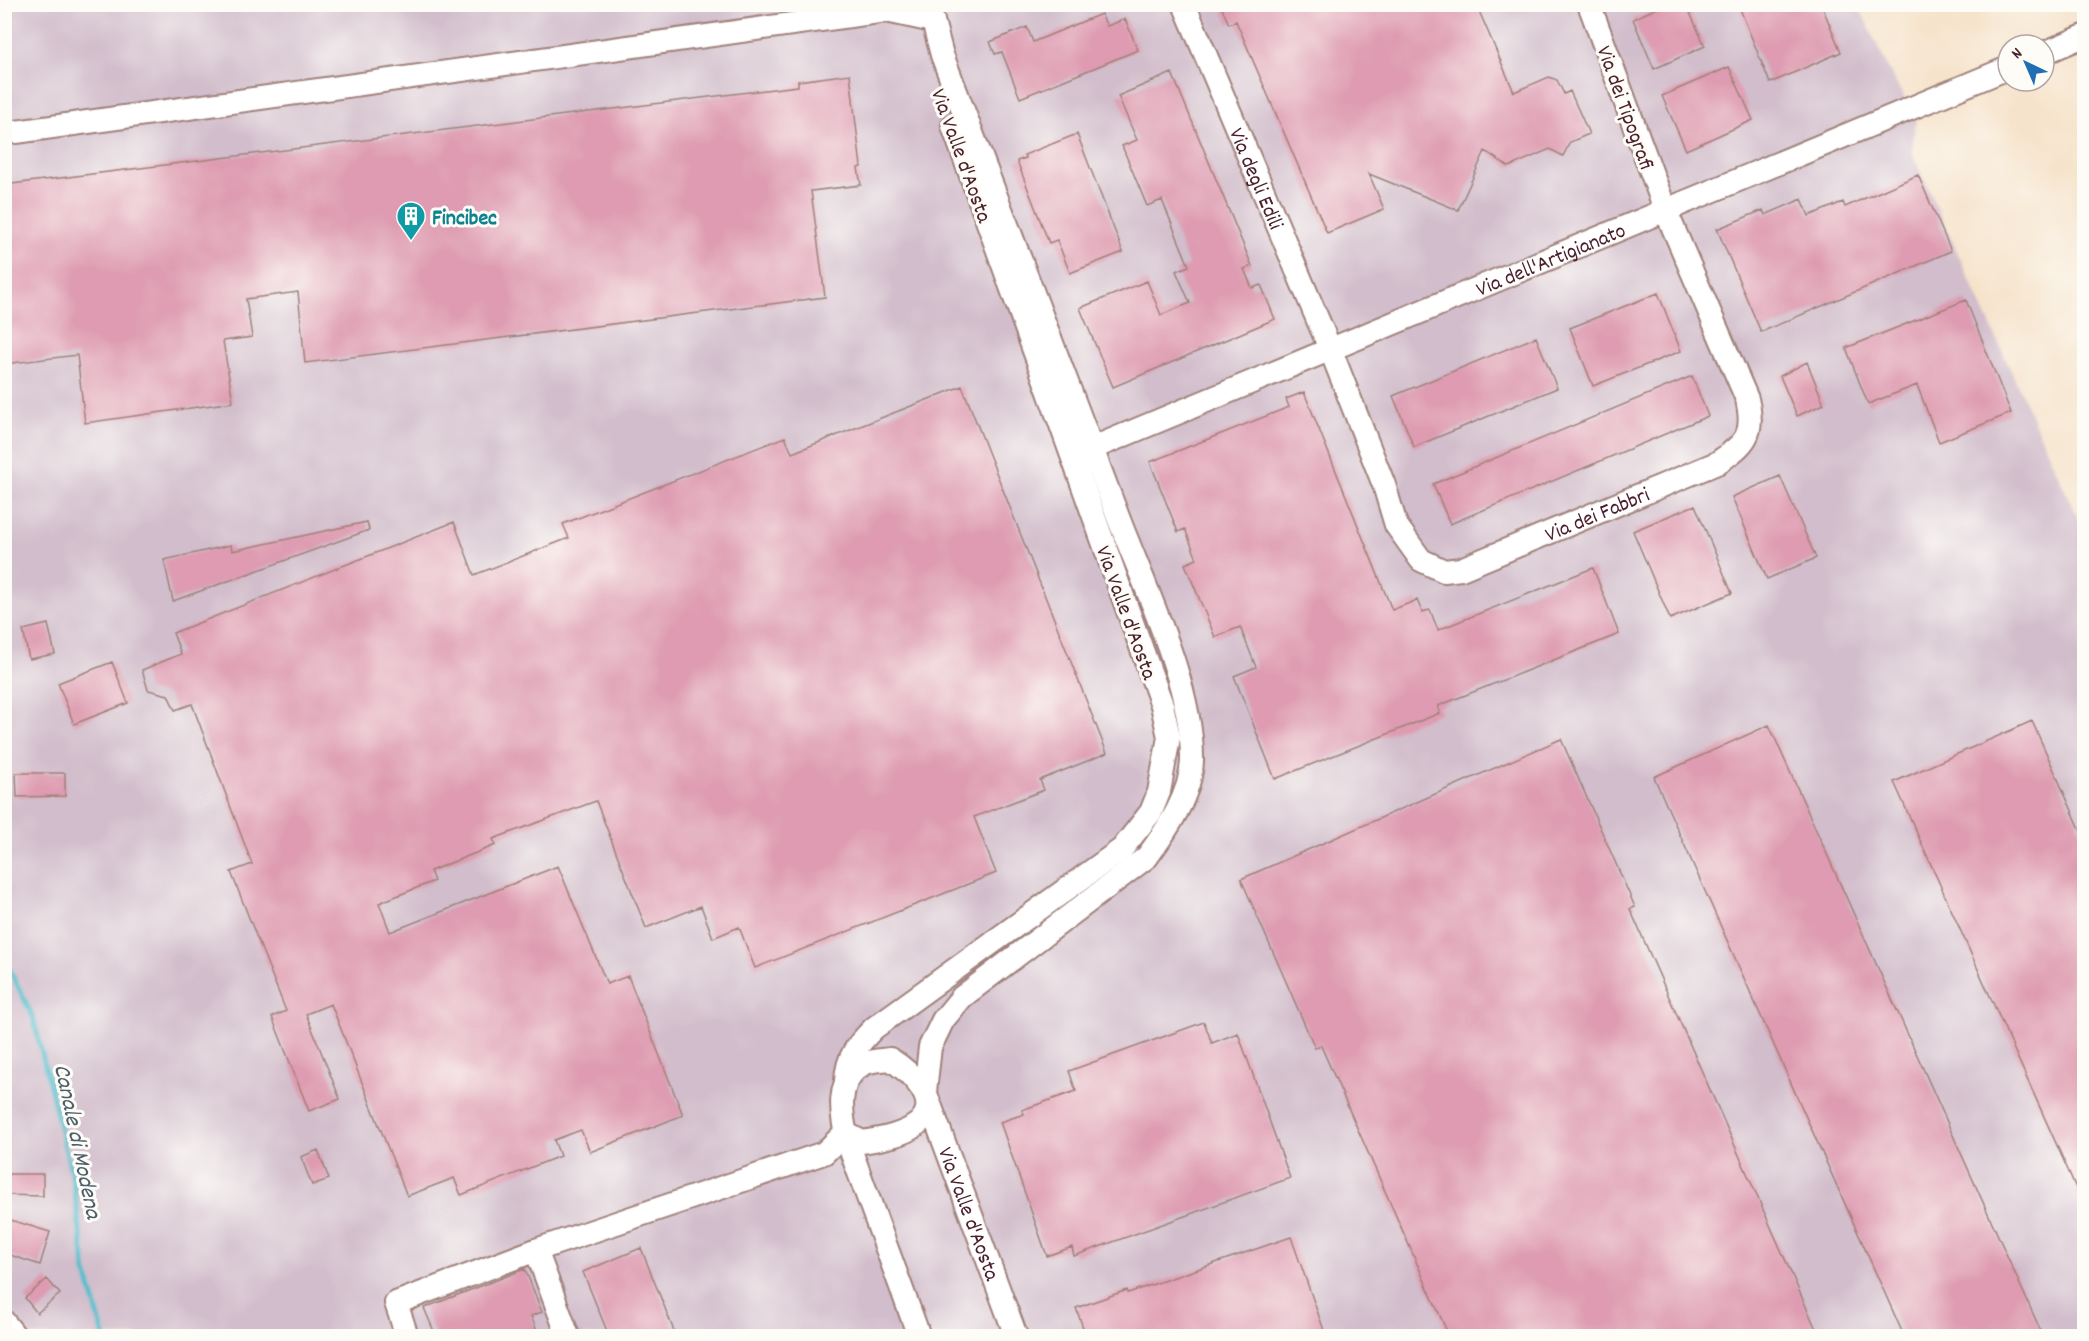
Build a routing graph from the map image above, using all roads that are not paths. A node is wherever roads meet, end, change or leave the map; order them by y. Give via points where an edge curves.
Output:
1 (1184, 4) edge
2 (1589, 4) edge
3 (876, 8) edge
4 (940, 13) edge
5 (2085, 36) edge
6 (2056, 48) edge
7 (1996, 73) edge
8 (16, 132) dead end
9 (1665, 209) junction
10 (1331, 351) junction
11 (1093, 448) junction
12 (846, 1081) junction
13 (925, 1091) junction
14 (846, 1133) junction
15 (536, 1250) junction
16 (4, 1322) edge
17 (15, 1336) edge
18 (407, 1336) edge
19 (568, 1336) edge
20 (919, 1336) edge
21 (1016, 1336) edge

1 - 10 street, Via degli Edili
2 - 9 street, Via dei Tipografi
3 - 4 street
3 - 8 street
4 - 11 street, Via Valle d'Aosta via 942,55
4 - 12 street, Via Valle d'Aosta via 928,58 1162,705 1169,738 1159,792 1151,812 1122,849 874,1028 847,1062
5 - 6 street
7 - 9 street, Via dell'Artigianato
9 - 10 street, Via dell'Artigianato
9 - 10 street, Via dei Fabbri via 1747,399 1752,420 1744,445 1718,463 1461,570 1444,571 1421,560 1396,525
10 - 11 street, Via dell'Artigianato
11 - 13 street, Via Valle d'Aosta via 1189,712 1192,762 1179,807 1147,857 962,998 943,1020 930,1047
12 - 13 street, Via Valle d'Aosta via 866,1063 890,1059 909,1071
12 - 14 street, Via Valle d'Aosta via 840,1113
13 - 14 street, Via Valle d'Aosta via 926,1113 917,1125 862,1142
13 - 21 street, Via Valle d'Aosta
14 - 15 street via 824,1153
14 - 20 street, Via Valle d'Aosta
15 - 18 street via 396,1303
15 - 19 street
16 - 17 street

